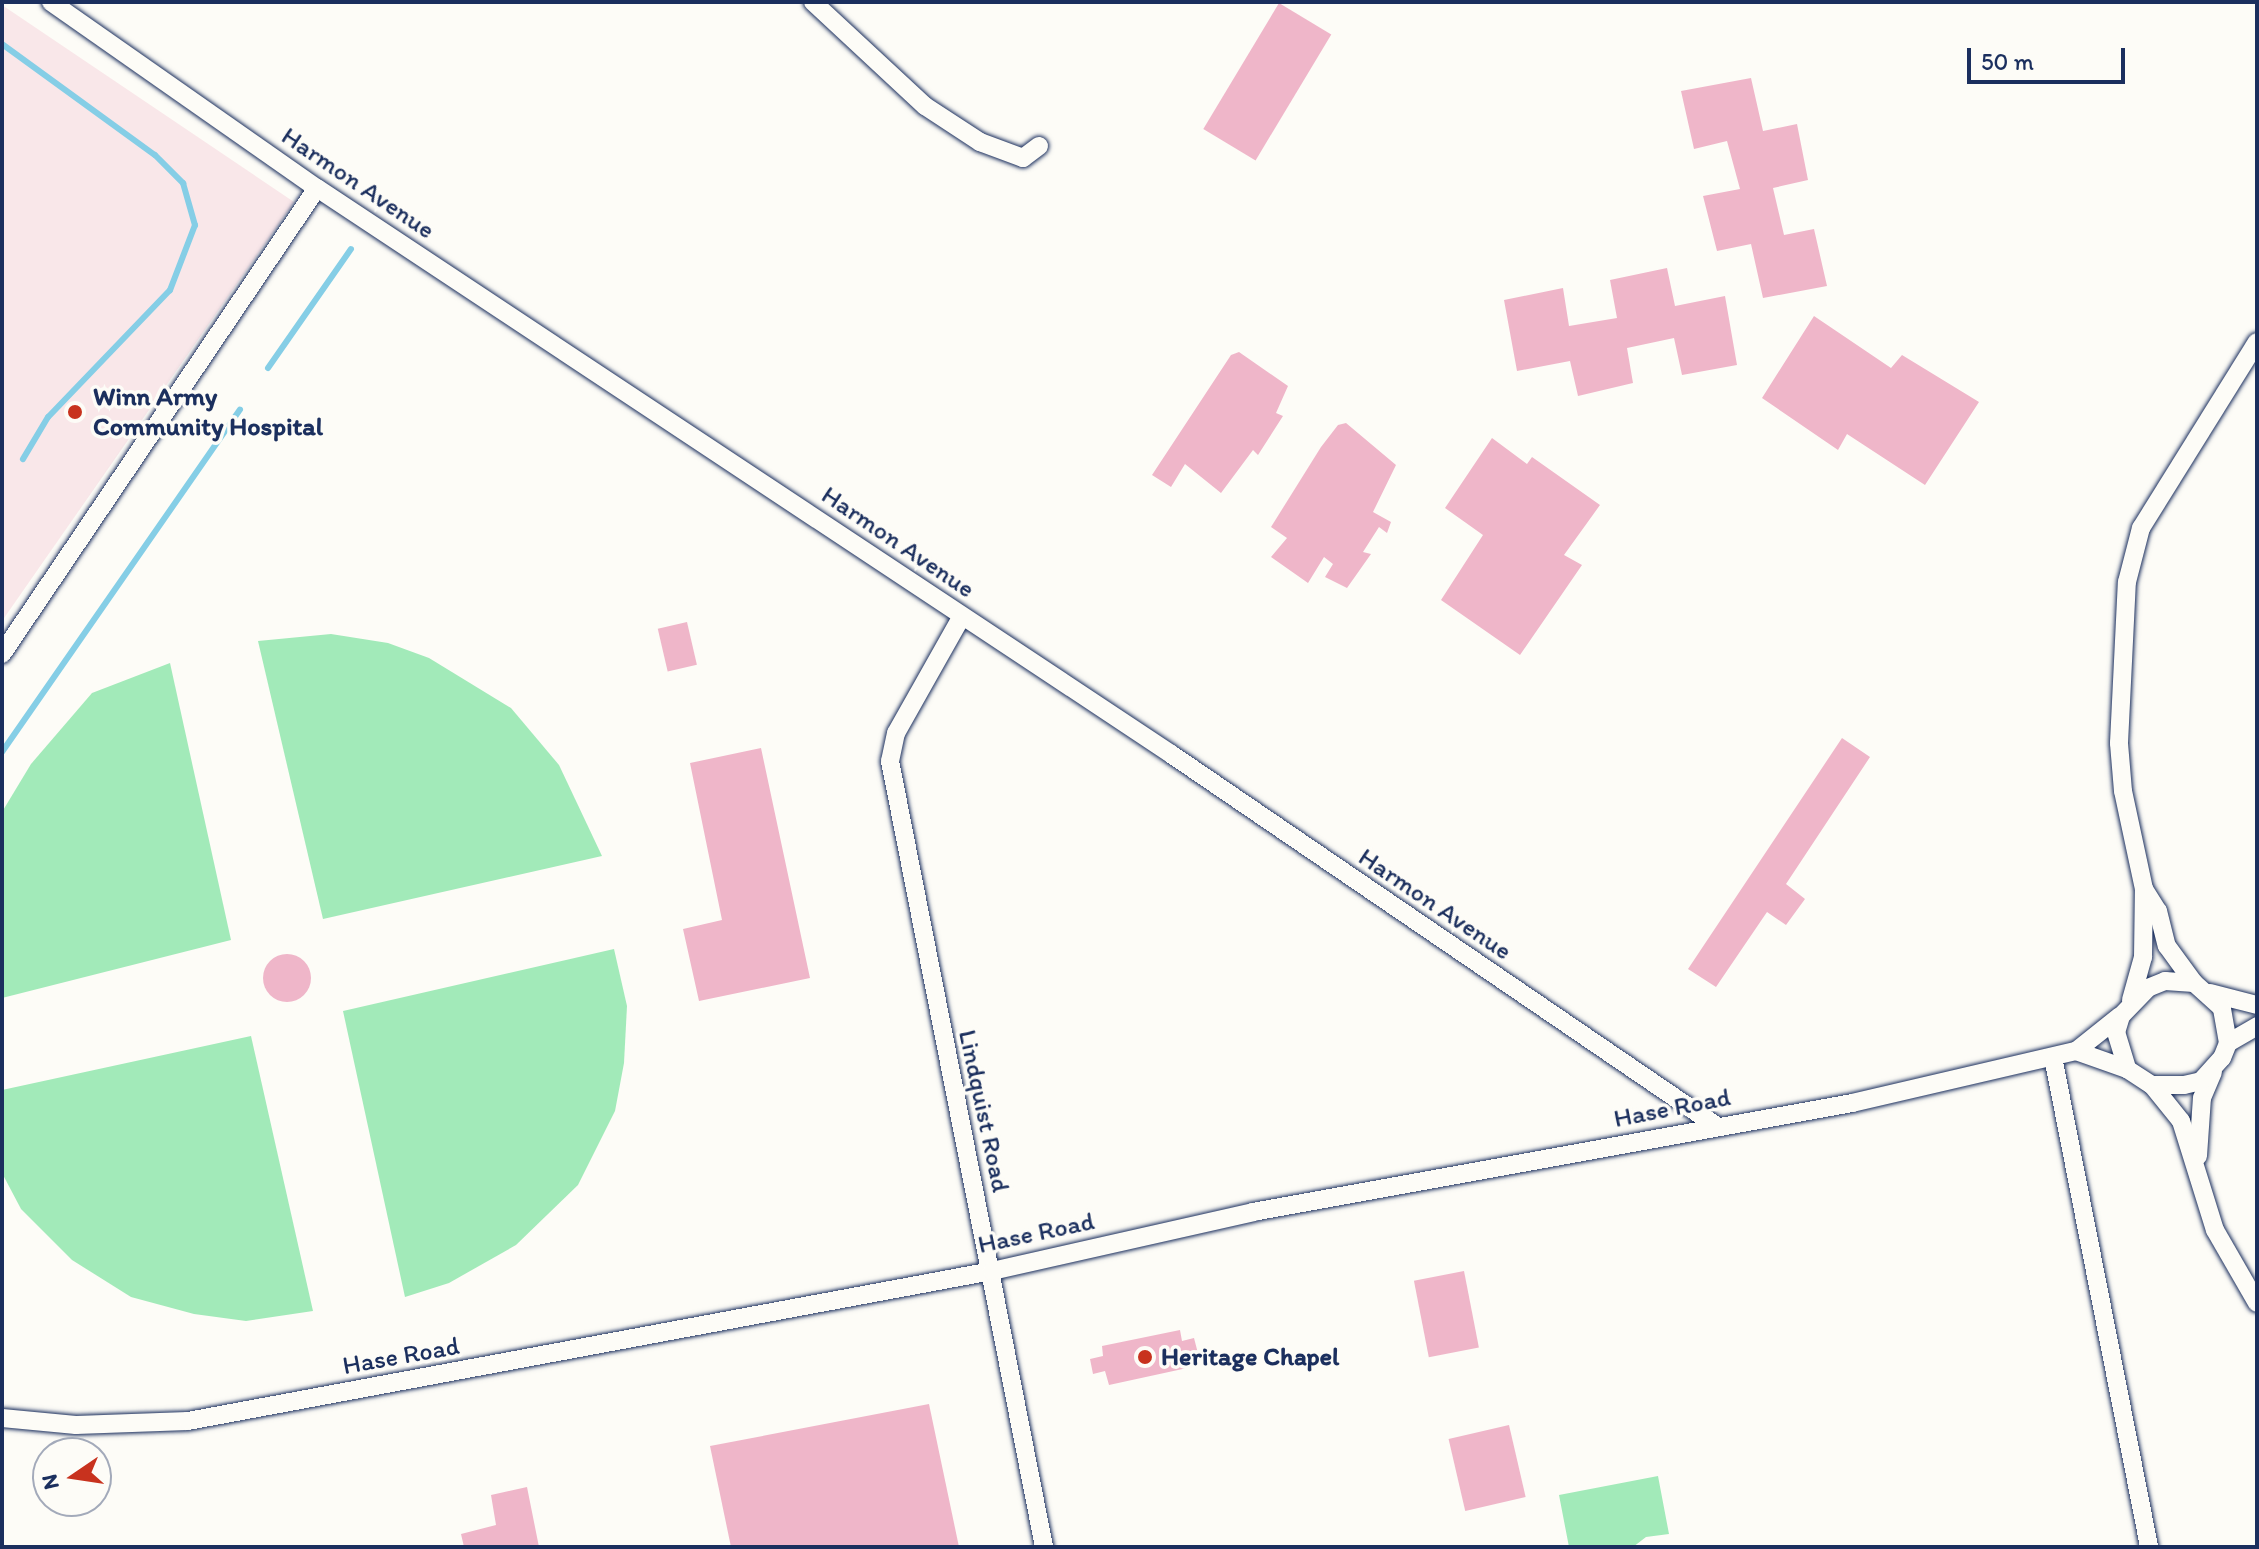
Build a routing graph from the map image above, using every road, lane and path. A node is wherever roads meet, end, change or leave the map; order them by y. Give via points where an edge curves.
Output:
1 (51, 2) edge
2 (813, 2) edge
3 (1039, 146) dead end
4 (317, 188) junction
5 (2257, 342) edge
6 (962, 616) junction
7 (2, 654) edge
8 (2144, 889) junction
9 (2202, 988) junction
10 (2257, 1005) edge
11 (2126, 1008) junction
12 (2257, 1026) edge
13 (2228, 1043) junction
14 (2076, 1051) junction
15 (2053, 1057) junction
16 (2127, 1069) junction
17 (2213, 1072) junction
18 (2152, 1085) junction
19 (1715, 1125) junction
20 (2198, 1163) junction
21 (992, 1271) junction
22 (2257, 1303) edge
23 (2, 1418) edge
24 (1044, 1547) edge
25 (2149, 1547) edge

1 - 4 street, Harmon Avenue
2 - 3 street via 925,106 980,142 1023,158
4 - 6 street, Harmon Avenue
4 - 7 street
5 - 8 street via 2141,528 2127,582 2119,743 2123,791
6 - 19 street, Harmon Avenue
6 - 21 street, Lindquist Road via 896,733 890,761
8 - 9 street via 2158,911 2167,946
8 - 11 street via 2143,957
9 - 10 street
9 - 11 street via 2165,981
9 - 13 street via 2228,1023
11 - 14 street
11 - 16 street via 2116,1032
12 - 13 street
13 - 17 street
14 - 15 street, Hase Road
14 - 16 street
15 - 19 street, Hase Road via 1852,1103
15 - 25 street
16 - 18 street
17 - 18 street via 2184,1085
17 - 20 street via 2202,1098
18 - 20 street via 2181,1121
19 - 21 street, Hase Road via 1253,1212
20 - 22 street via 2215,1230
21 - 23 street, Hase Road via 188,1421 76,1425
21 - 24 street, Lindquist Road

